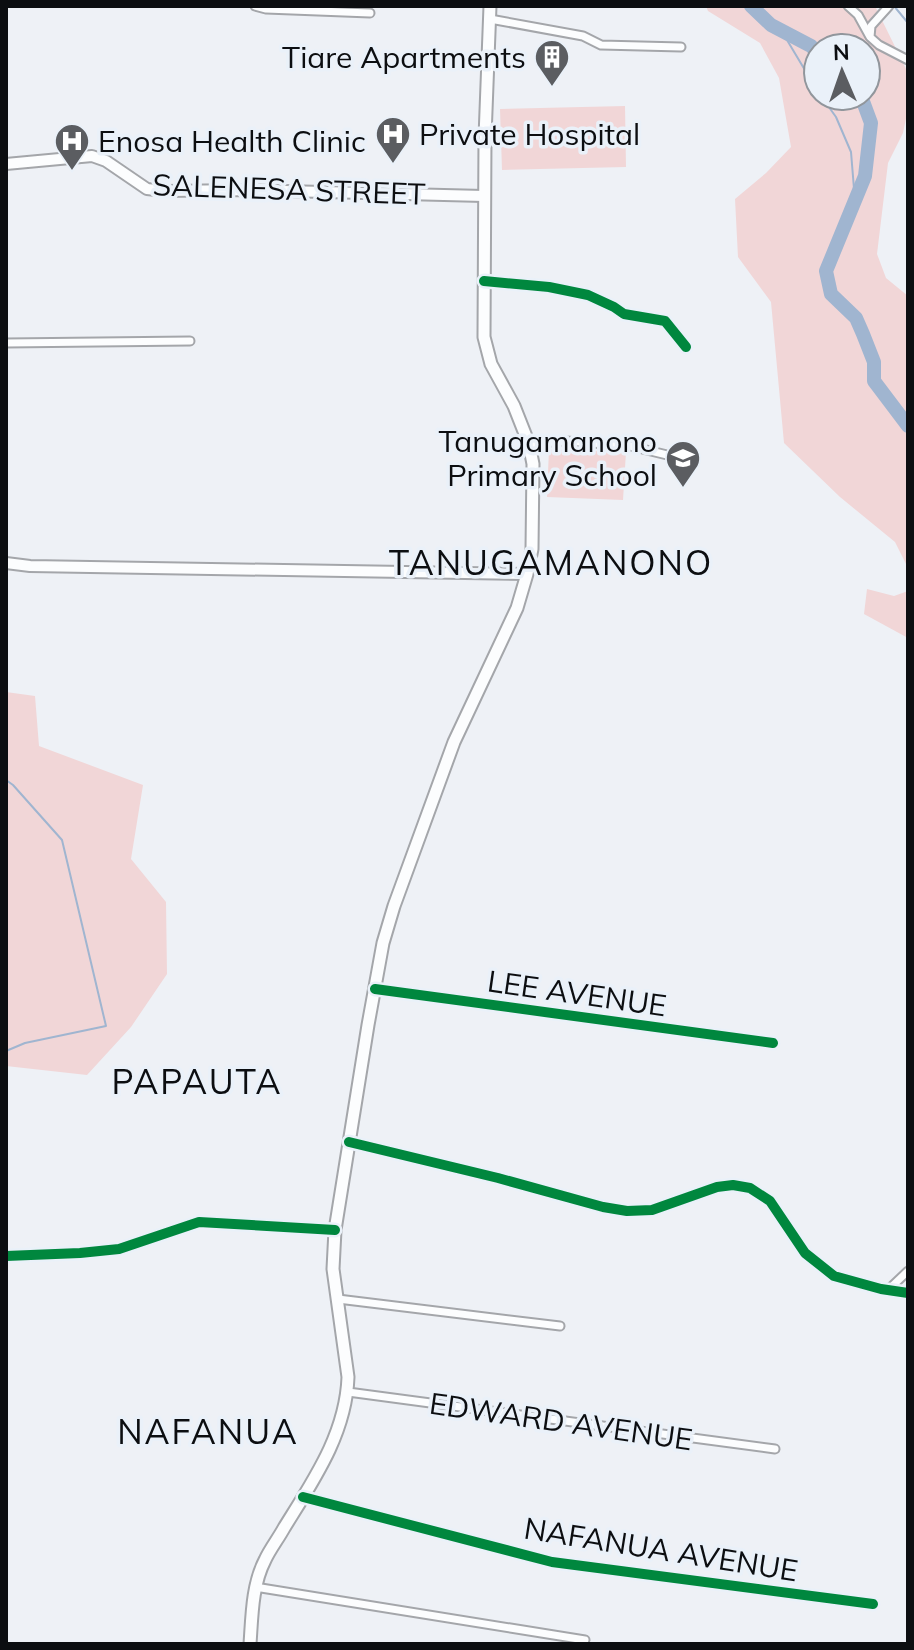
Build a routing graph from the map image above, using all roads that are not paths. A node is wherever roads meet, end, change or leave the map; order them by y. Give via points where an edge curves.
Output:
1 (255, 6) edge
2 (490, 6) edge
3 (848, 6) edge
4 (888, 6) edge
5 (370, 13) dead end
6 (490, 19) junction
7 (867, 32) edge
8 (870, 32) edge
9 (681, 47) dead end
10 (882, 47) edge
11 (908, 60) edge
12 (6, 164) edge
13 (484, 196) junction
14 (484, 281) junction
15 (190, 341) dead end
16 (6, 343) edge
17 (686, 347) dead end
18 (529, 444) junction
19 (692, 461) dead end
20 (6, 563) edge
21 (527, 574) junction
22 (375, 989) junction
23 (773, 1043) dead end
24 (349, 1142) junction
25 (335, 1230) junction
26 (6, 1256) edge
27 (908, 1271) edge
28 (888, 1290) junction
29 (908, 1293) edge
30 (338, 1299) junction
31 (560, 1326) dead end
32 (348, 1392) junction
33 (775, 1449) dead end
34 (303, 1497) junction
35 (255, 1587) junction
36 (873, 1604) dead end
37 (585, 1640) dead end
38 (250, 1644) edge

1 - 5 street
2 - 6 main road
3 - 7 street
4 - 8 street
6 - 9 street via 583,36 601,45
6 - 13 main road
10 - 11 street
12 - 13 main road, SALENESA STREET via 92,156 147,189 165,191
13 - 14 main road
14 - 17 street via 588,295 624,314 665,321
14 - 18 main road via 487,353
15 - 16 street
18 - 19 street via 630,446
18 - 21 main road via 533,525
20 - 21 main road
21 - 22 main road via 418,838 383,943
22 - 23 street, LEE AVENUE
22 - 24 main road
24 - 25 main road
24 - 28 street via 627,1211 652,1210 717,1187 750,1188 770,1201 805,1253 834,1276
25 - 26 street via 199,1222 119,1249
25 - 30 main road
27 - 28 street
28 - 29 street
30 - 31 street
30 - 32 main road
32 - 33 street, EDWARD AVENUE
32 - 34 main road via 327,1458
34 - 35 main road
34 - 36 street, NAFANUA AVENUE via 552,1562
35 - 37 street
35 - 38 main road

